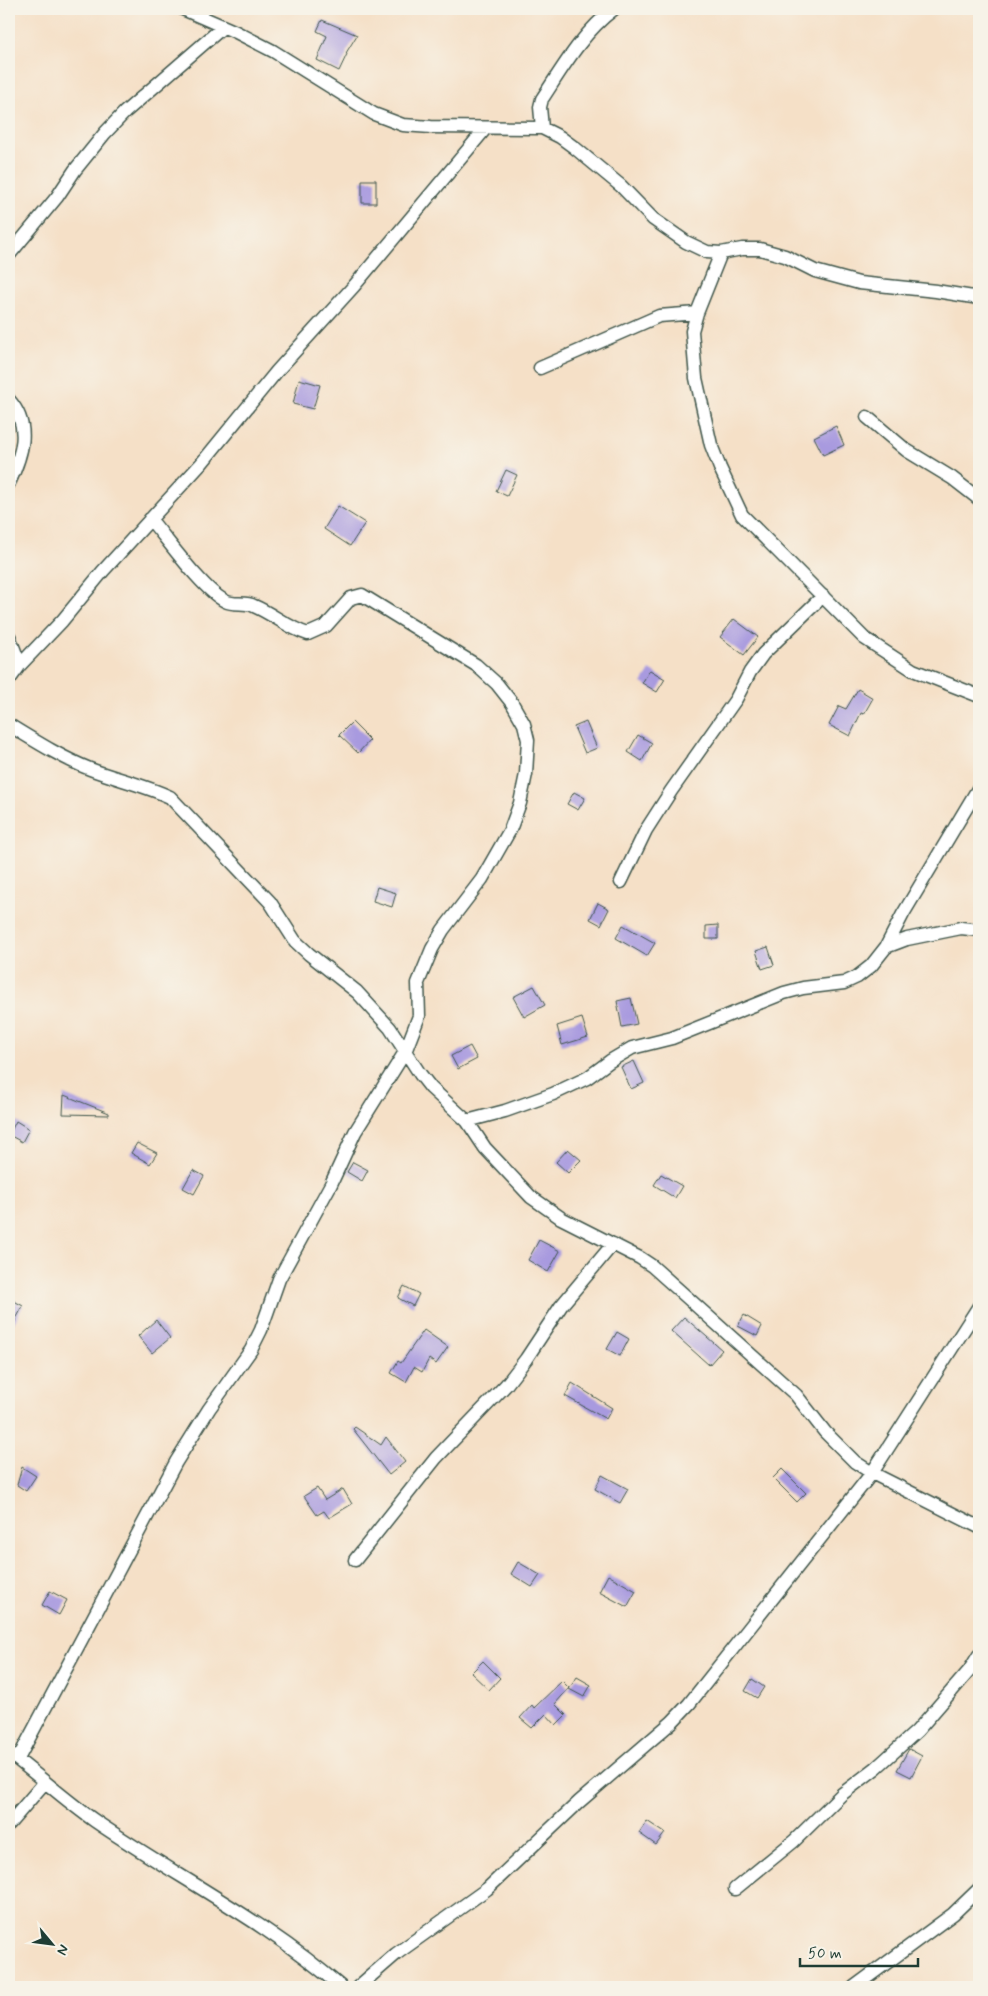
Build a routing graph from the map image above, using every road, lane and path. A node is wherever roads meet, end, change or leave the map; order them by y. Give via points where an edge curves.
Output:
1 (182, 9) edge
2 (614, 9) edge
3 (223, 27) junction
4 (486, 128) junction
5 (542, 128) junction
6 (721, 253) junction
7 (9, 255) edge
8 (979, 298) edge
9 (697, 313) junction
10 (540, 368) dead end
11 (9, 400) edge
12 (867, 417) dead end
13 (9, 483) edge
14 (979, 499) edge
15 (150, 519) junction
16 (823, 596) junction
17 (9, 636) edge
18 (20, 665) junction
19 (9, 680) edge
20 (979, 696) edge
21 (9, 725) edge
22 (979, 786) edge
23 (621, 882) dead end
24 (979, 930) edge
25 (886, 947) junction
26 (405, 1052) junction
27 (467, 1121) junction
28 (613, 1244) junction
29 (979, 1306) edge
30 (872, 1473) junction
31 (979, 1527) edge
32 (355, 1560) dead end
33 (979, 1655) edge
34 (13, 1756) edge
35 (45, 1782) junction
36 (9, 1824) edge
37 (735, 1889) dead end
38 (979, 1889) edge
39 (341, 1987) edge
40 (358, 1987) edge
41 (854, 1987) edge

1 - 3 street
2 - 5 street via 580,44 542,99
3 - 4 street via 304,69 374,114 403,125
3 - 7 street via 105,133
4 - 5 street
4 - 15 street via 354,286 277,371 202,464
5 - 6 street via 575,148 669,231 707,252
6 - 8 street via 760,249 785,256 829,276 859,283
6 - 9 street
9 - 10 street via 659,316
9 - 16 street via 692,331 696,378 711,445 720,468 742,515
11 - 13 street via 23,430 20,461
12 - 14 street via 906,450
15 - 18 street
15 - 26 street via 205,585 223,600 253,605 308,634 326,626 351,598 362,595 476,666 497,684 524,724 528,740 520,803 510,830 490,866 443,930 423,968 418,983 420,1016
16 - 20 street via 864,638 884,652 913,670
16 - 23 street via 763,654 750,672 736,699 646,830
17 - 18 street
18 - 19 street
21 - 26 street via 89,769 170,797 270,902 295,941 357,992 390,1028
22 - 25 street
24 - 25 street via 961,928 907,939
25 - 27 street via 857,977 803,988 672,1038 632,1048 587,1078 553,1094
26 - 27 street via 431,1088
26 - 34 street via 365,1114 279,1279 251,1350 176,1462
27 - 28 street via 485,1148 531,1198 561,1218
28 - 30 street via 652,1266 787,1386 841,1449
28 - 32 street via 561,1306 506,1384 436,1458
29 - 30 street
30 - 31 street
30 - 40 street via 713,1676 672,1722 579,1802 487,1889 396,1954
33 - 37 street via 969,1672 917,1731
34 - 35 street
35 - 36 street
35 - 39 street via 95,1821 308,1959
38 - 41 street via 953,1914

